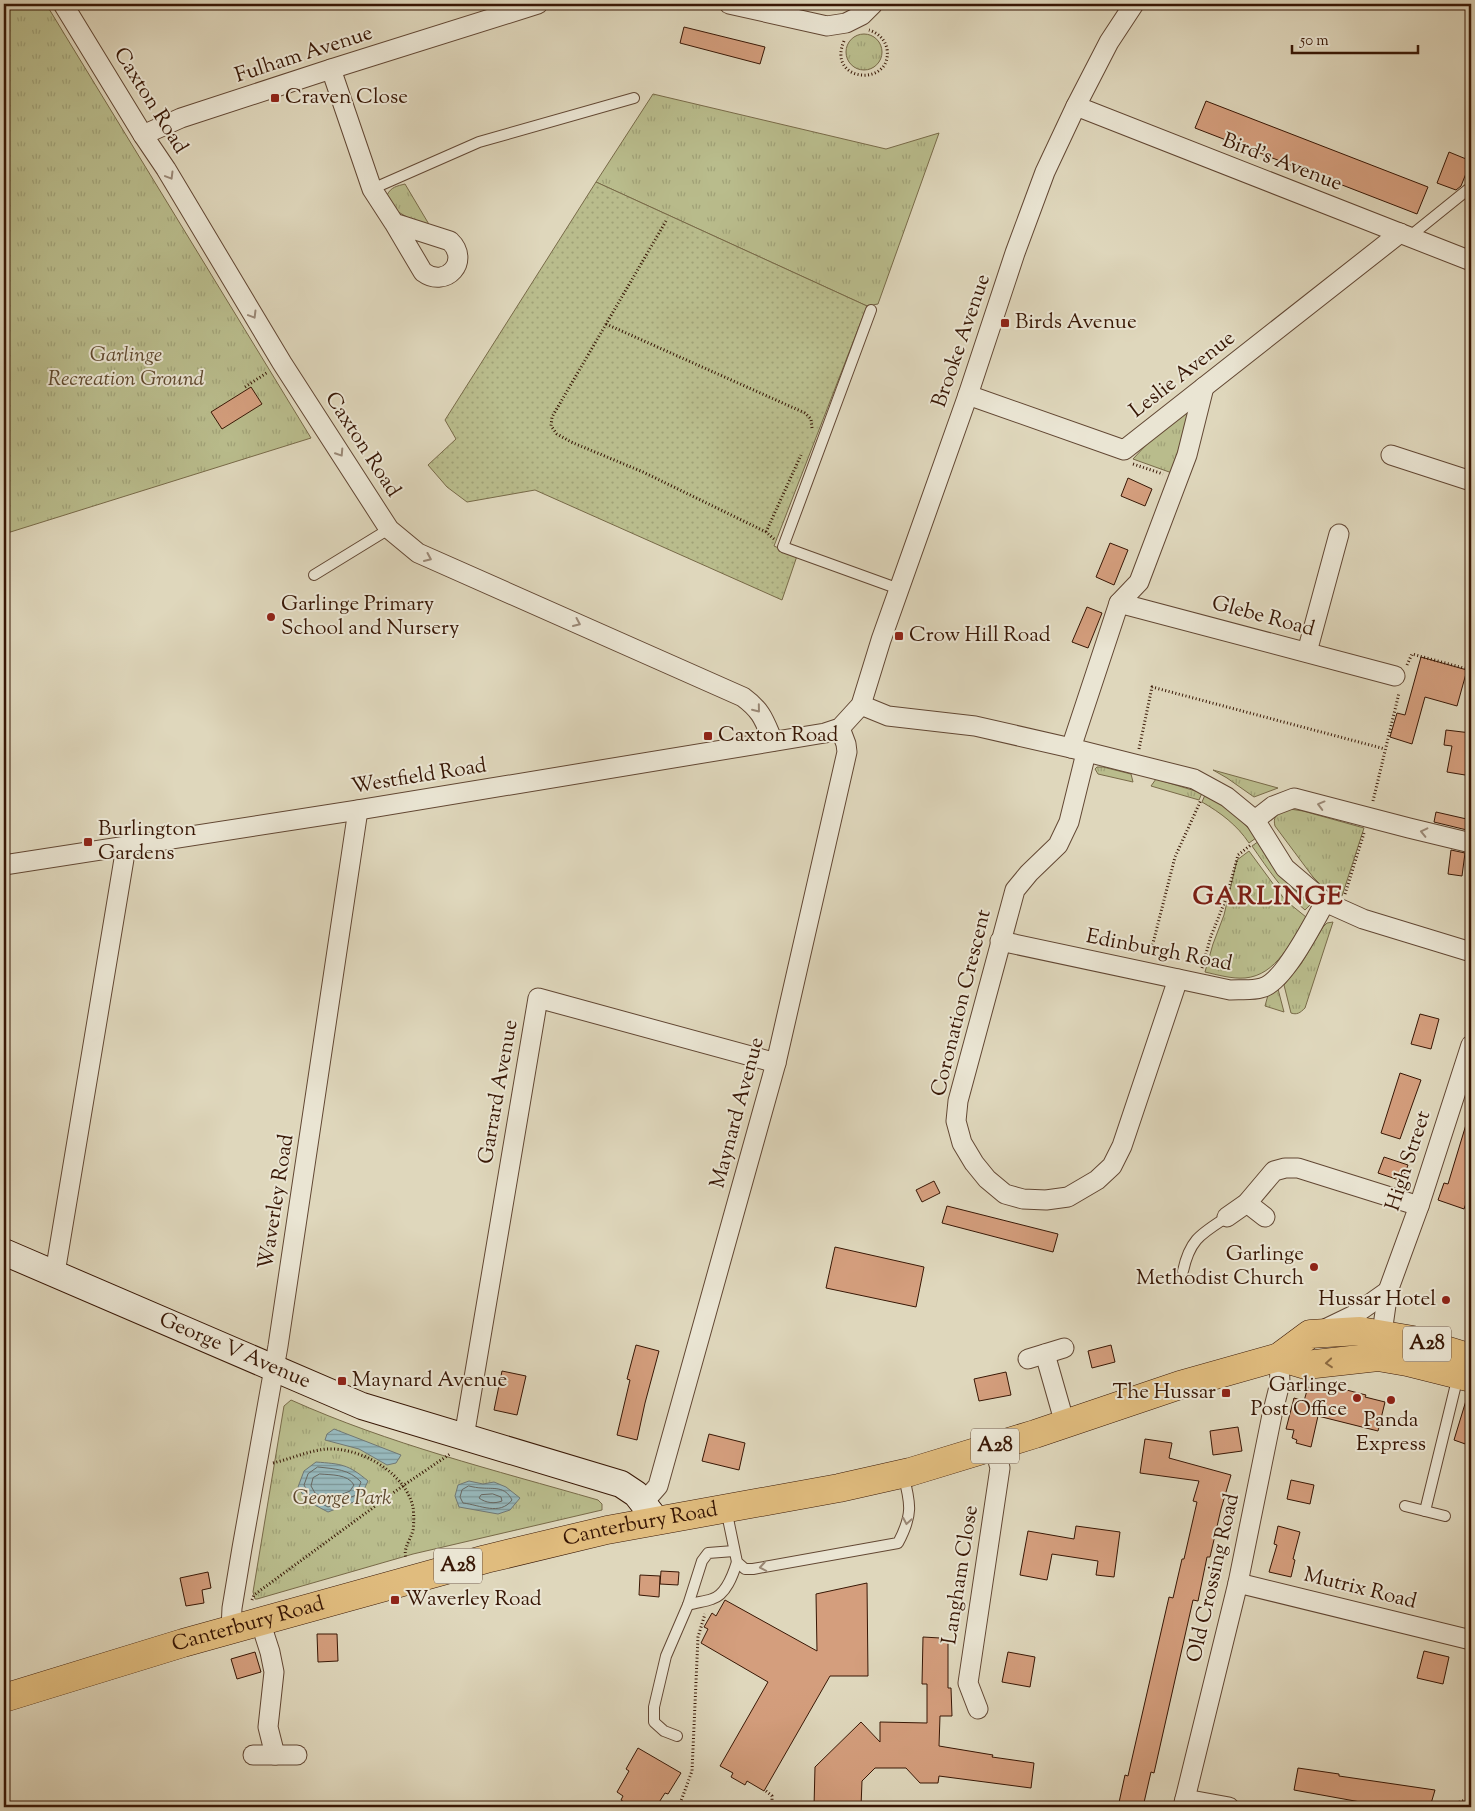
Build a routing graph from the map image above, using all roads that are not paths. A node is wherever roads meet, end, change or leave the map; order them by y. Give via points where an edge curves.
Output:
1 (63, 4) edge
2 (538, 4) edge
3 (730, 4) edge
4 (873, 4) edge
5 (1134, 4) edge
6 (331, 69) junction
7 (634, 98) dead end
8 (1076, 106) junction
9 (143, 135) junction
10 (1471, 187) edge
11 (372, 189) junction
12 (394, 223) dead end
13 (1404, 235) junction
14 (1471, 261) edge
15 (871, 310) dead end
16 (1204, 387) junction
17 (968, 395) junction
18 (1391, 455) dead end
19 (1471, 481) edge
20 (389, 530) junction
21 (1339, 534) dead end
22 (314, 575) dead end
23 (899, 589) junction
24 (1120, 603) junction
25 (1307, 652) junction
26 (1400, 677) road end
27 (861, 705) junction
28 (840, 728) junction
29 (773, 741) junction
30 (1078, 750) junction
31 (358, 810) junction
32 (1260, 827) junction
33 (1471, 843) edge
34 (126, 847) junction
35 (4, 865) edge
36 (1333, 906) junction
37 (1000, 941) junction
38 (1471, 952) edge
39 (1178, 980) junction
40 (1471, 1045) edge
41 (776, 1062) junction
42 (1247, 1203) junction
43 (1419, 1206) junction
44 (1227, 1217) joint
45 (1266, 1217) dead end
46 (4, 1252) edge
47 (1183, 1272) dead end
48 (55, 1273) junction
49 (1388, 1291) junction
50 (1310, 1334) junction
51 (1380, 1346) junction
52 (1064, 1348) dead end
53 (1279, 1357) junction
54 (273, 1368) junction
55 (1467, 1370) edge
56 (1065, 1424) junction
57 (464, 1437) junction
58 (994, 1446) junction
59 (902, 1473) junction
60 (1405, 1506) dead end
61 (726, 1509) junction
62 (1425, 1511) junction
63 (650, 1512) junction
64 (1445, 1516) dead end
65 (734, 1551) junction
66 (737, 1562) junction
67 (1238, 1583) junction
68 (688, 1605) junction
69 (255, 1613) junction
70 (231, 1629) junction
71 (1471, 1640) edge
72 (4, 1698) edge
73 (978, 1709) dead end
74 (677, 1736) dead end
75 (253, 1755) dead end
76 (275, 1755) junction
77 (297, 1755) dead end
78 (1184, 1803) edge
79 (1229, 1807) edge

1 - 9 street, Caxton Road
2 - 6 street, Fulham Avenue
3 - 4 street via 827,26 862,15
5 - 8 street, Brooke Avenue via 1109,42
6 - 9 street, Fulham Avenue via 181,118
6 - 11 street
7 - 11 lane via 479,142
8 - 13 street, Bird's Avenue
8 - 17 street, Brooke Avenue via 1045,172
9 -> 20 street, Caxton Road via 282,363
10 - 13 lane
11 - 12 street
13 - 14 street, Bird's Avenue
13 - 16 street, Leslie Avenue
15 - 23 lane via 784,547
16 - 17 street, Leslie Avenue via 1124,450
16 - 24 street via 1187,455 1139,582
17 - 23 street, Brooke Avenue
18 - 19 street
20 - 22 lane
20 -> 29 street, Caxton Road via 418,553 743,696 756,706
21 - 25 street
23 - 27 street, Brooke Avenue
24 - 25 street, Glebe Road
24 - 30 street, Coronation Crescent
25 - 26 street, Glebe Road
27 - 28 street
27 - 30 street via 888,716 975,726
28 - 29 street, Westfield Road
28 - 41 street, Maynard Avenue via 847,752
29 - 31 street, Westfield Road
30 - 32 street via 1194,780 1227,797
30 - 37 street, Coronation Crescent via 1069,822 1058,845 1015,890
31 - 34 street, Westfield Road
31 - 54 street, Waverley Road
33 -> 32 street via 1294,798 1273,806
32 - 36 street via 1285,868
34 - 35 street, Westfield Road
34 - 48 street
36 - 38 street via 1363,919
36 - 39 street, Edinburgh Road via 1278,976 1263,988 1230,990
37 - 39 street, Edinburgh Road
37 - 39 street, Coronation Crescent via 958,1101 956,1121 962,1143 981,1172 1006,1194 1023,1198 1068,1198 1112,1166 1122,1146
40 - 43 street, High Street
41 - 57 street, Garrard Avenue via 538,998
41 - 63 street, Maynard Avenue
42 - 43 street via 1274,1171 1298,1168
42 - 44 street
42 - 45 street
43 - 49 street, High Street
44 - 47 lane via 1192,1244
46 - 48 main road, George V Avenue
48 - 54 main road, George V Avenue
49 - 50 street via 1354,1315
49 - 51 street, High Street
50 - 51 highway, A28 via 1360,1331
50 - 53 highway, Canterbury Road / A28
51 -> 53 highway, A28 via 1306,1365
51 - 55 highway, A28 via 1413,1340
52 - 56 street via 1037,1356
53 - 56 highway, Canterbury Road / A28 via 1180,1385
53 - 67 street, Old Crossing Road via 1280,1383
54 - 57 main road, George V Avenue via 362,1406
54 - 70 street, Waverley Road
55 - 62 lane
56 - 58 highway, Canterbury Road / A28
57 - 63 main road, George V Avenue via 622,1484 636,1494
58 - 59 highway, Canterbury Road / A28
58 - 73 street, Langham Close via 1000,1468 968,1682
59 - 61 highway, Canterbury Road / A28
59 -> 66 lane via 910,1503 906,1528 898,1543 753,1569 745,1569
60 - 62 lane
61 - 63 highway, Canterbury Road / A28
61 - 65 lane
62 - 64 lane
63 - 69 highway, Canterbury Road / A28 via 607,1530
65 - 66 lane
65 - 68 lane via 708,1554 702,1561
66 - 68 lane via 721,1594
67 - 71 street, Mutrix Road
67 - 78 street, Old Crossing Road
68 - 74 lane via 666,1656 654,1707 654,1722
69 - 70 highway, Canterbury Road / A28
69 - 76 street via 274,1672 268,1727
70 - 72 highway, Canterbury Road / A28
75 - 76 street
76 - 77 street
78 - 79 street

